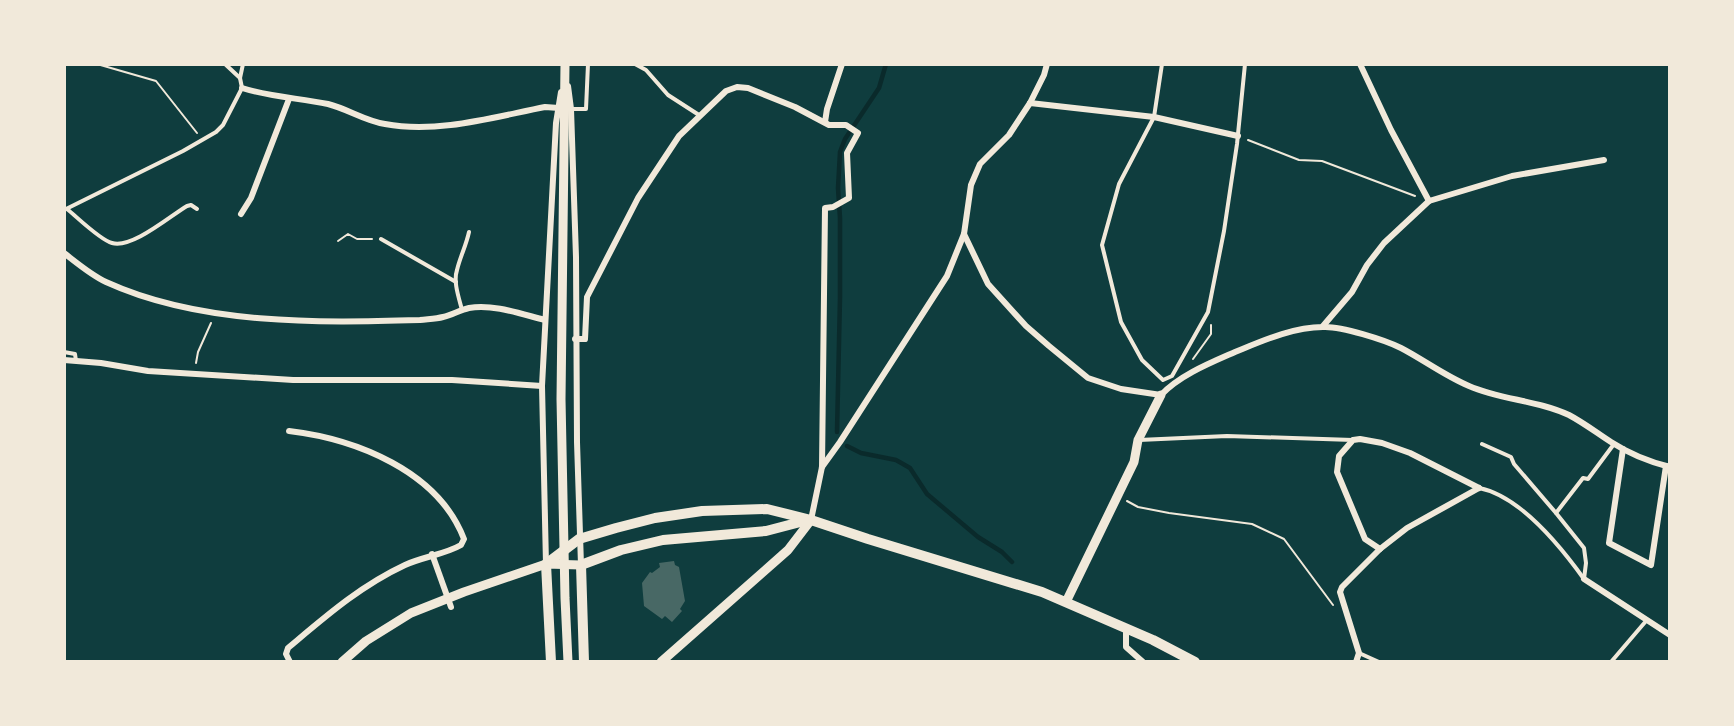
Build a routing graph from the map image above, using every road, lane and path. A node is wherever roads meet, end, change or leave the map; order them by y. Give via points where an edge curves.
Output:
1 (98, 64) edge
2 (225, 64) edge
3 (243, 64) edge
4 (565, 64) edge
5 (588, 64) edge
6 (635, 64) edge
7 (842, 64) edge
8 (1047, 64) edge
9 (1162, 64) edge
10 (1245, 64) edge
11 (1360, 64) edge
12 (240, 78) junction
13 (242, 88) junction
14 (290, 99) junction
15 (1030, 103) junction
16 (559, 108) junction
17 (571, 109) junction
18 (699, 115) junction
19 (1154, 117) junction
20 (825, 122) junction
21 (1238, 136) junction
22 (202, 140) junction
23 (1604, 160) dead end
24 (1429, 201) junction
25 (197, 208) dead end
26 (66, 209) edge
27 (241, 214) dead end
28 (469, 232) dead end
29 (964, 234) junction
30 (381, 239) joint
31 (338, 241) dead end
32 (65, 255) edge
33 (456, 282) junction
34 (462, 310) junction
35 (216, 312) junction
36 (545, 320) junction
37 (1323, 326) junction
38 (575, 339) junction
39 (64, 352) edge
40 (64, 360) edge
41 (76, 360) junction
42 (196, 374) junction
43 (543, 386) junction
44 (1161, 395) junction
45 (289, 431) dead end
46 (1138, 440) junction
47 (1353, 440) junction
48 (1482, 444) dead end
49 (1614, 444) junction
50 (1623, 449) junction
51 (1668, 466) edge
52 (822, 467) junction
53 (1479, 488) junction
54 (1116, 496) junction
55 (1557, 513) junction
56 (811, 520) junction
57 (579, 538) junction
58 (1380, 549) junction
59 (432, 554) junction
60 (546, 564) junction
61 (581, 565) junction
62 (1584, 579) junction
63 (1066, 602) junction
64 (1344, 604) junction
65 (451, 607) dead end
66 (1646, 621) junction
67 (1126, 628) junction
68 (1670, 635) edge
69 (1359, 653) junction
70 (290, 662) edge
71 (342, 662) edge
72 (551, 662) edge
73 (568, 662) edge
74 (584, 662) edge
75 (661, 662) edge
76 (1143, 662) edge
77 (1195, 662) edge
78 (1356, 662) edge
79 (1379, 662) edge
80 (1611, 662) edge

1 - 22 path via 156,81
2 - 12 lane
3 - 12 lane
4 - 16 street
4 - 17 street
4 - 73 street via 561,359
5 - 17 lane via 586,109
6 - 18 lane via 646,70 668,95
7 - 20 street
8 - 15 street
9 - 19 lane
10 - 21 lane
11 - 24 street
12 - 13 lane
13 - 14 street
13 - 22 lane via 219,130
14 - 16 street via 330,105 383,124 408,126
14 - 27 street
15 - 19 street
15 - 29 street via 1009,135 980,164 971,185
16 - 36 street
17 - 38 street
18 - 20 street via 726,91 737,87 748,88
18 - 38 street via 670,147 638,198 586,297 585,339
19 - 21 street
19 - 21 lane via 1119,184 1102,245 1121,322 1142,360 1163,380 1172,376 1208,312
20 - 52 street via 846,125 858,133 848,153 848,198 825,208
21 - 24 path via 1299,160 1322,161
22 - 26 lane
23 - 24 street via 1512,176
24 - 37 street via 1384,243 1352,292
25 - 26 lane via 187,206 130,242 118,243 112,243
28 - 33 lane
29 - 44 street via 988,284 1026,326 1088,378 1121,389
29 - 52 street via 937,292
30 - 31 path via 357,239 348,234
30 - 33 lane
32 - 35 street via 104,281 178,306
33 - 34 lane
34 - 35 street via 435,319 388,320 286,319
34 - 36 street via 485,307
35 - 42 path via 196,358
36 - 43 street
37 - 44 street via 1243,349 1180,379
37 - 49 street via 1401,348 1447,376 1491,395 1566,414
38 - 57 street
39 - 41 lane via 75,354
40 - 41 street
41 - 42 street
42 - 43 street
43 - 60 street
44 - 46 street
45 - 59 street via 364,450 396,465 428,487 447,508 464,538 456,548
46 - 47 lane via 1195,436
46 - 54 street via 1134,462
47 - 53 street via 1382,443 1410,453
47 - 58 street via 1339,456 1337,472 1365,539
48 - 55 lane via 1511,457
49 - 50 street
49 - 55 lane
50 - 51 street
50 - 51 street via 1609,543 1651,565
52 - 56 street
53 - 58 street via 1407,528
53 - 62 lane via 1492,491 1524,513
54 - 63 street
54 - 64 path via 1138,507 1252,525 1284,539 1332,606
55 - 62 lane via 1584,548
56 - 57 main road via 767,509 702,511 656,518
56 - 61 main road via 766,531 663,540
56 - 63 main road
56 - 75 street via 788,550
57 - 60 main road
57 - 61 street
58 - 64 street via 1342,586
59 - 65 street
59 - 70 street via 380,578 339,605 288,648
60 - 61 street
60 - 71 street via 411,614 366,641
60 - 72 main road
61 - 74 main road
62 - 66 street
63 - 67 main road
64 - 69 street
66 - 68 street
66 - 80 lane
67 - 76 street via 1126,647
67 - 77 main road
69 - 78 street
69 - 79 lane

